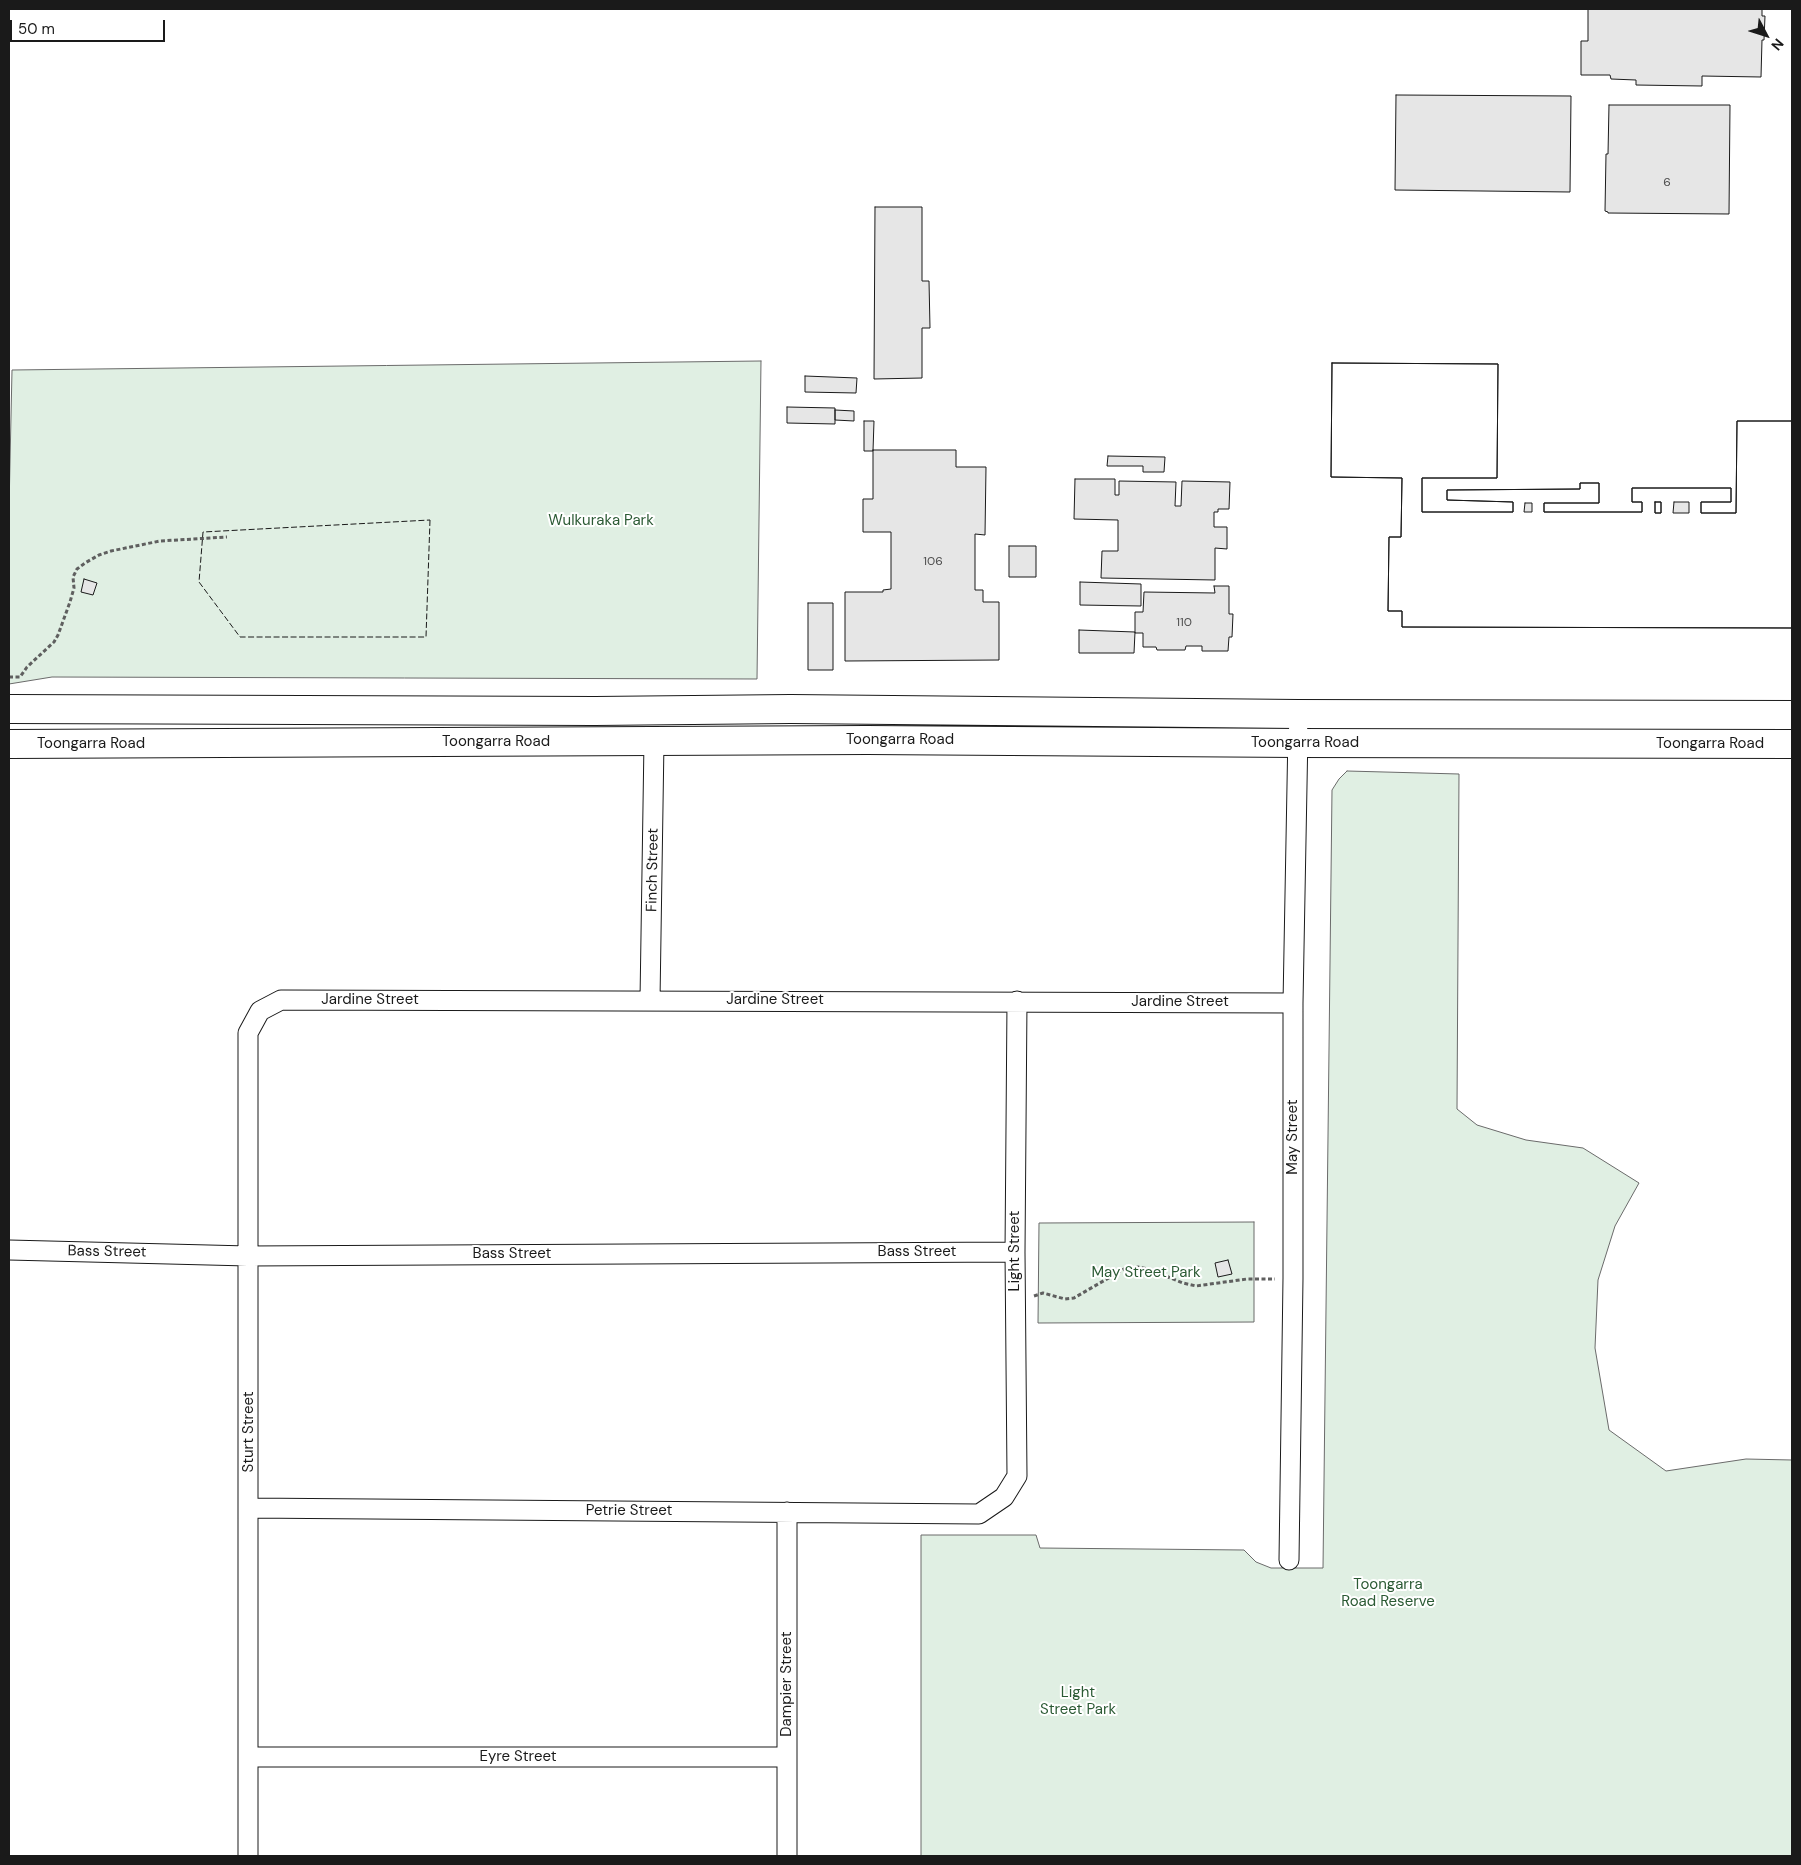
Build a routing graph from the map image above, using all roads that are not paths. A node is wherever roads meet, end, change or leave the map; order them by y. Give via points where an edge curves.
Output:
1 (9, 709) edge
2 (1298, 714) junction
3 (1792, 715) edge
4 (654, 741) junction
5 (1298, 743) junction
6 (9, 744) edge
7 (1792, 744) edge
8 (650, 1000) junction
9 (1017, 1001) junction
10 (1294, 1003) junction
11 (260, 1011) joint
12 (9, 1250) edge
13 (1015, 1252) junction
14 (248, 1256) junction
15 (1004, 1497) joint
16 (249, 1508) junction
17 (788, 1512) junction
18 (1290, 1560) dead end
19 (787, 1756) junction
20 (249, 1757) junction
21 (248, 1856) edge
22 (786, 1856) edge

1 - 2 main road, Toongarra Road via 790,709
2 - 3 main road, Toongarra Road
2 - 5 street, May Street
4 - 5 main road, Toongarra Road
4 - 6 main road, Toongarra Road
4 - 8 street, Finch Street
5 - 7 main road, Toongarra Road
5 - 10 street, May Street
8 - 9 street, Jardine Street
8 - 11 street, Jardine Street via 281,1000
9 - 10 street, Jardine Street
9 - 13 street, Light Street
10 - 18 street, May Street
11 - 14 street, Sturt Street via 248,1033
12 - 14 street, Bass Street
13 - 14 street, Bass Street
13 - 15 street, Light Street via 1017,1476
14 - 16 street, Sturt Street
15 - 17 street, Petrie Street via 979,1514
16 - 17 street, Petrie Street
16 - 20 street, Sturt Street
17 - 19 street, Dampier Street
19 - 20 street, Eyre Street
19 - 22 street, Dampier Street
20 - 21 street, Sturt Street

